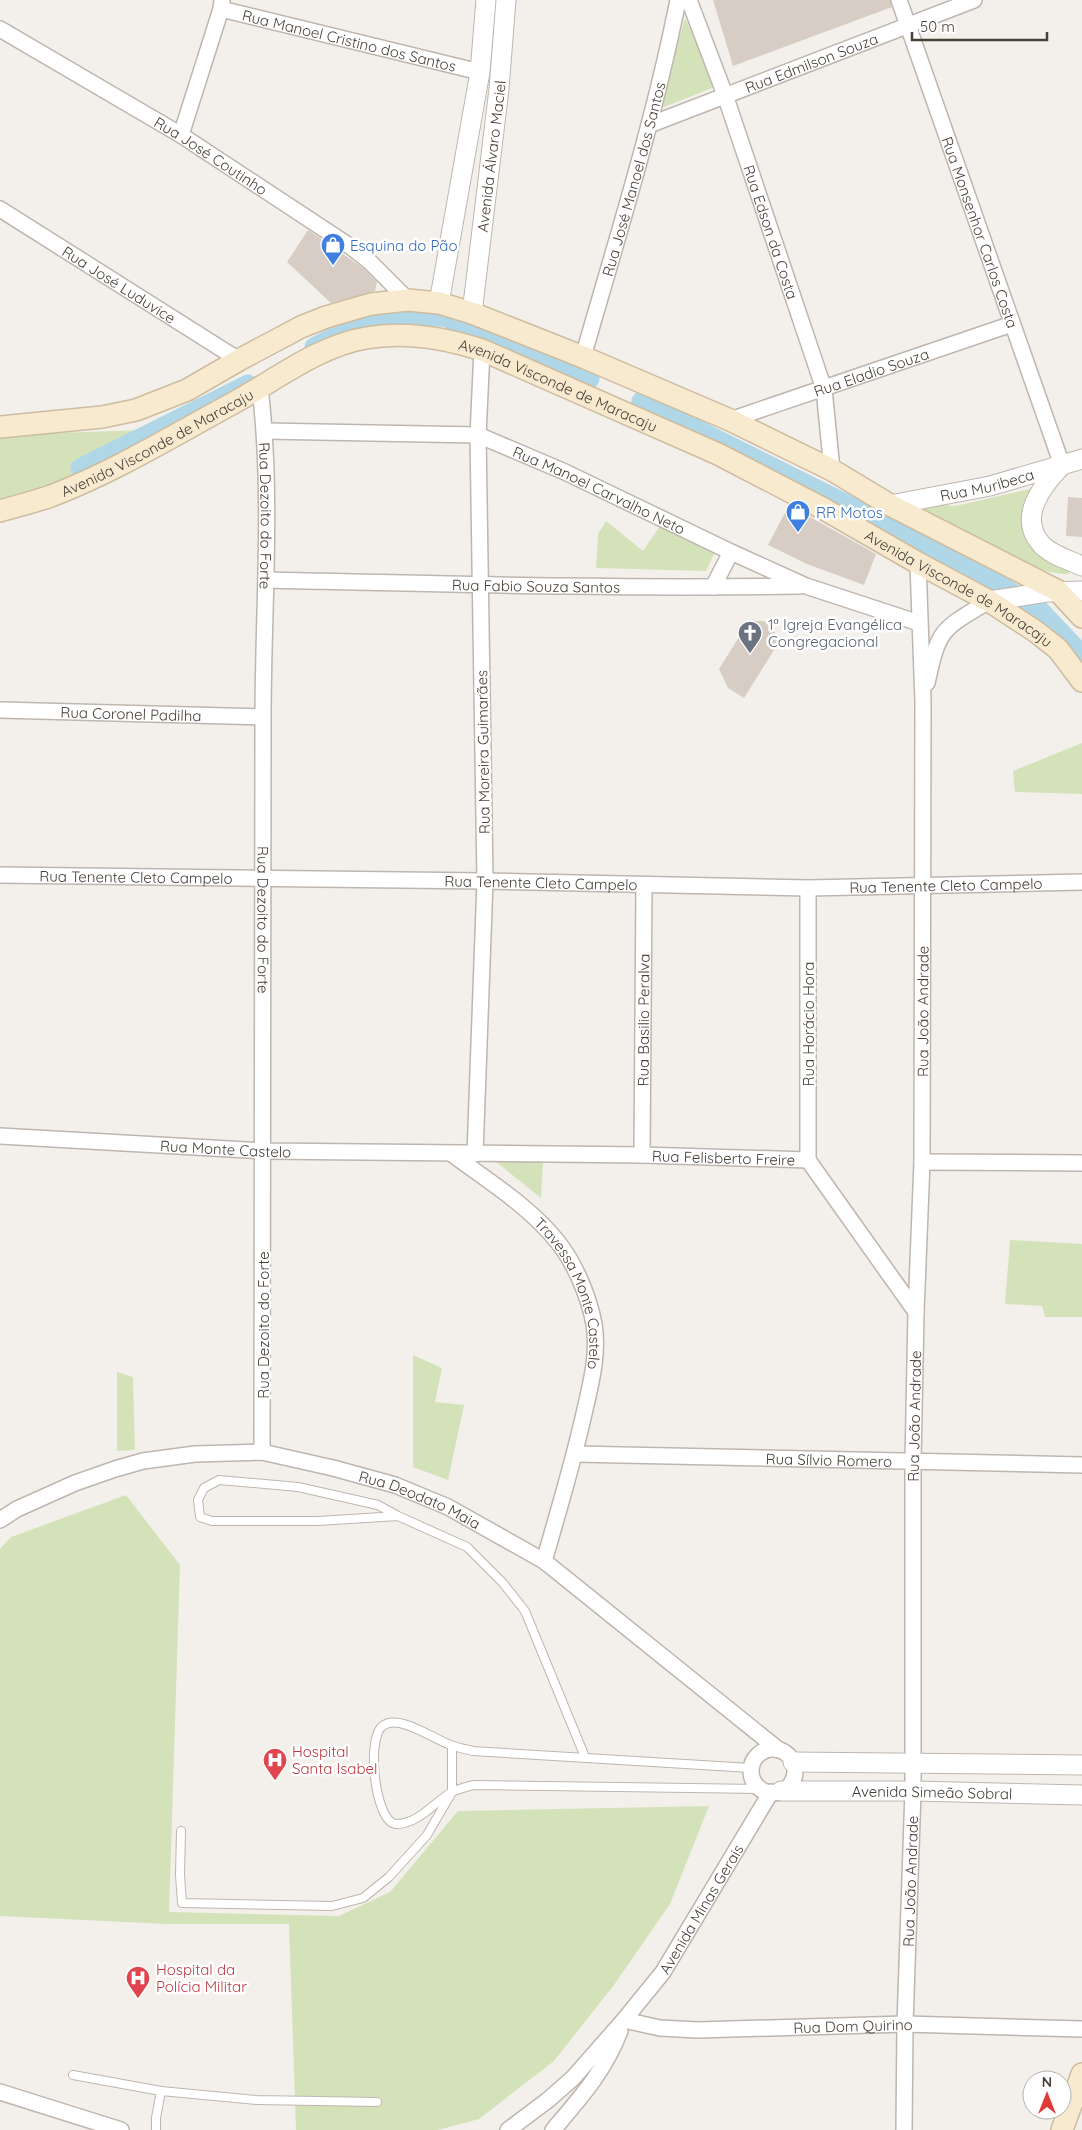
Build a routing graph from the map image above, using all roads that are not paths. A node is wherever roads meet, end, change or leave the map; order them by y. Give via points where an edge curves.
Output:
1 (486, 0) edge
2 (506, 0) edge
3 (678, 0) edge
4 (689, 0) edge
5 (899, 0) edge
6 (974, 0) edge
7 (221, 4) edge
8 (909, 26) junction
9 (0, 29) edge
10 (480, 72) junction
11 (725, 95) junction
12 (649, 125) junction
13 (181, 135) junction
14 (0, 209) edge
15 (408, 300) junction
16 (439, 303) junction
17 (472, 313) junction
18 (1012, 324) junction
19 (482, 350) junction
20 (583, 357) junction
21 (239, 360) junction
22 (620, 373) junction
23 (260, 388) junction
24 (824, 389) junction
25 (603, 403) junction
26 (730, 420) junction
27 (0, 427) edge
28 (265, 432) junction
29 (478, 435) junction
30 (1082, 459) edge
31 (1062, 465) junction
32 (832, 470) junction
33 (890, 505) junction
34 (0, 511) edge
35 (731, 552) junction
36 (918, 563) junction
37 (1082, 566) edge
38 (266, 580) junction
39 (480, 585) junction
40 (806, 586) junction
41 (713, 587) junction
42 (1053, 591) junction
43 (1082, 591) edge
44 (998, 600) junction
45 (1082, 617) edge
46 (919, 623) junction
47 (1082, 681) edge
48 (923, 702) junction
49 (0, 710) edge
50 (263, 717) junction
51 (0, 875) edge
52 (265, 878) junction
53 (485, 881) junction
54 (1082, 882) edge
55 (644, 885) junction
56 (923, 887) junction
57 (808, 888) junction
58 (0, 1136) edge
59 (265, 1151) junction
60 (452, 1154) junction
61 (475, 1154) junction
62 (642, 1155) junction
63 (808, 1160) junction
64 (922, 1162) junction
65 (1082, 1163) edge
66 (916, 1312) junction
67 (262, 1452) junction
68 (575, 1454) junction
69 (914, 1461) junction
70 (1082, 1465) edge
71 (398, 1516) junction
72 (0, 1520) edge
73 (544, 1560) junction
74 (452, 1746) junction
75 (586, 1756) junction
76 (786, 1756) junction
77 (912, 1763) junction
78 (1082, 1765) edge
79 (751, 1768) junction
80 (771, 1791) junction
81 (913, 1791) junction
82 (452, 1792) junction
83 (1082, 1795) edge
84 (181, 1831) dead end
85 (624, 2020) junction
86 (905, 2024) junction
87 (1082, 2029) edge
88 (1082, 2074) edge
89 (73, 2075) dead end
90 (161, 2090) junction
91 (0, 2092) edge
92 (377, 2102) dead end
93 (120, 2130) edge
94 (156, 2130) edge
95 (508, 2130) edge
96 (553, 2130) edge
97 (904, 2130) edge
98 (1062, 2130) edge

1 - 10 street, Avenida Álvaro Maciel
2 - 17 street, Avenida Álvaro Maciel via 499,89
3 - 12 street, Rua José Manoel dos Santos
4 - 11 street, Rua Edson da Costa
5 - 8 street, Rua Monsenhor Carlos Costa
6 - 8 street, Rua Edmilson Souza
7 - 10 street, Rua Manoel Cristino dos Santos
7 - 13 street
8 - 11 street, Rua Edmilson Souza
8 - 18 street, Rua Monsenhor Carlos Costa
9 - 13 street, Rua José Coutinho
10 - 16 street, Avenida Álvaro Maciel
11 - 12 street, Rua Edmilson Souza
11 - 24 street, Rua Edson da Costa
12 - 20 street, Rua José Manoel dos Santos
13 - 15 street, Rua José Coutinho via 351,246
14 - 21 street, Rua José Luduvice
15 - 16 main road
15 - 21 main road via 371,304 326,316
16 - 17 main road
17 - 20 main road
18 - 24 street, Rua Eladio Souza
18 - 31 street, Rua Monsenhor Carlos Costa
19 - 23 main road, Avenida Visconde de Maracaju via 446,340 406,335 364,338 314,356
19 - 25 main road, Avenida Visconde de Maracaju
19 - 29 street, Rua Moreira Guimarães
20 - 22 main road
21 - 27 main road via 187,390 136,410 102,417
22 - 25 main road
22 - 26 main road
23 - 28 street, Rua Dezoito do Forte
23 - 34 main road, Avenida Visconde de Maracaju via 105,472 50,496
24 - 26 street, Rua Eladio Souza
24 - 32 street, Rua Edson da Costa
25 - 36 main road, Avenida Visconde de Maracaju via 776,483
26 - 32 main road
28 - 29 street, Rua Manoel Carvalho Neto
28 - 38 street, Rua Dezoito do Forte
29 - 35 street, Rua Manoel Carvalho Neto via 565,472
29 - 39 street, Rua Moreira Guimarães
30 - 31 street, Rua Muribeca
31 - 33 street, Rua Muribeca via 961,492
31 - 37 street via 1036,498 1032,520 1041,544
32 - 33 main road
33 - 42 main road
35 - 40 street, Rua Manoel Carvalho Neto
35 - 41 street
36 - 44 main road, Avenida Visconde de Maracaju
36 - 46 street, Rua João Andrade
38 - 39 street, Rua Fabio Souza Santos
38 - 50 street, Rua Dezoito do Forte
39 - 41 street, Rua Fabio Souza Santos
39 - 53 street, Rua Moreira Guimarães
40 - 41 street, Rua Fabio Souza Santos
40 - 46 street, Rua Manoel Carvalho Neto
42 - 43 street
42 - 44 street
42 - 45 main road
44 - 47 main road, Avenida Visconde de Maracaju via 1058,649
44 - 48 street, Rua João Andrade via 957,620 942,633 933,656
46 - 48 street, Rua João Andrade
48 - 56 street, Rua João Andrade
49 - 50 street, Rua Coronel Padilha
50 - 52 street, Rua Dezoito do Forte
51 - 52 street, Rua Tenente Cleto Campelo
52 - 53 street, Rua Tenente Cleto Campelo
52 - 59 street, Rua Dezoito do Forte
53 - 55 street, Rua Tenente Cleto Campelo
53 - 61 street, Rua Moreira Guimarães
54 - 56 street, Rua Tenente Cleto Campelo
55 - 57 street, Rua Tenente Cleto Campelo
55 - 62 street, Rua Basilio Peralva
56 - 57 street, Rua Tenente Cleto Campelo
56 - 64 street, Rua João Andrade
57 - 63 street, Rua Horácio Hora
58 - 59 street, Rua Monte Castelo
59 - 60 street, Rua Monte Castelo
59 - 67 street, Rua Dezoito do Forte
60 - 61 street, Rua Felisberto Freire
60 - 68 street, Travessa Monte Castelo via 504,1192 558,1242 589,1304 594,1325 594,1369
61 - 62 street, Rua Felisberto Freire
62 - 63 street, Rua Felisberto Freire
63 - 66 street, Rua Felisberto Freire
64 - 65 street
64 - 66 street, Rua João Andrade
66 - 69 street, Rua João Andrade
67 - 72 street, Rua Deodato Maia via 195,1454 143,1462 75,1483
67 - 73 street, Rua Deodato Maia via 395,1485 448,1507
68 - 69 street, Rua Sílvio Romero
68 - 73 street, Travessa Monte Castelo
69 - 70 street, Rua Sílvio Romero
69 - 77 street, Rua João Andrade
71 - 71 lane via 378,1505 298,1487 219,1480 204,1488 198,1500 200,1518 212,1521 318,1521
71 - 75 lane via 467,1547 503,1583 524,1610
73 - 76 street, Rua Deodato Maia
74 - 75 lane via 509,1754
74 - 82 lane
74 - 82 lane via 412,1727 392,1722 378,1730 374,1755 381,1807 390,1823 400,1824 422,1815
75 - 79 lane
76 - 77 street, Avenida Simeão Sobral
76 - 79 street via 773,1749 761,1753
76 - 80 street via 794,1775 788,1787
77 - 78 street, Avenida Simeão Sobral
77 - 81 street, Rua João Andrade
79 - 80 street via 753,1780
80 - 81 street, Avenida Simeão Sobral
80 - 82 lane via 486,1784
80 - 85 street, Avenida Minas Gerais via 663,1972
81 - 83 street, Avenida Simeão Sobral
81 - 86 street, Rua João Andrade
82 - 84 lane via 427,1835 389,1877 363,1898 332,1906 182,1904
85 - 86 street, Rua Dom Quirino via 660,2028 698,2030
85 - 95 street, Avenida Minas Gerais via 573,2078
85 - 96 street, Avenida Minas Gerais via 612,2051 590,2087
86 - 87 street, Rua Dom Quirino
86 - 97 street, Rua João Andrade
88 - 98 main road
89 - 90 lane
90 - 92 lane via 262,2100
90 - 94 lane
91 - 93 street

